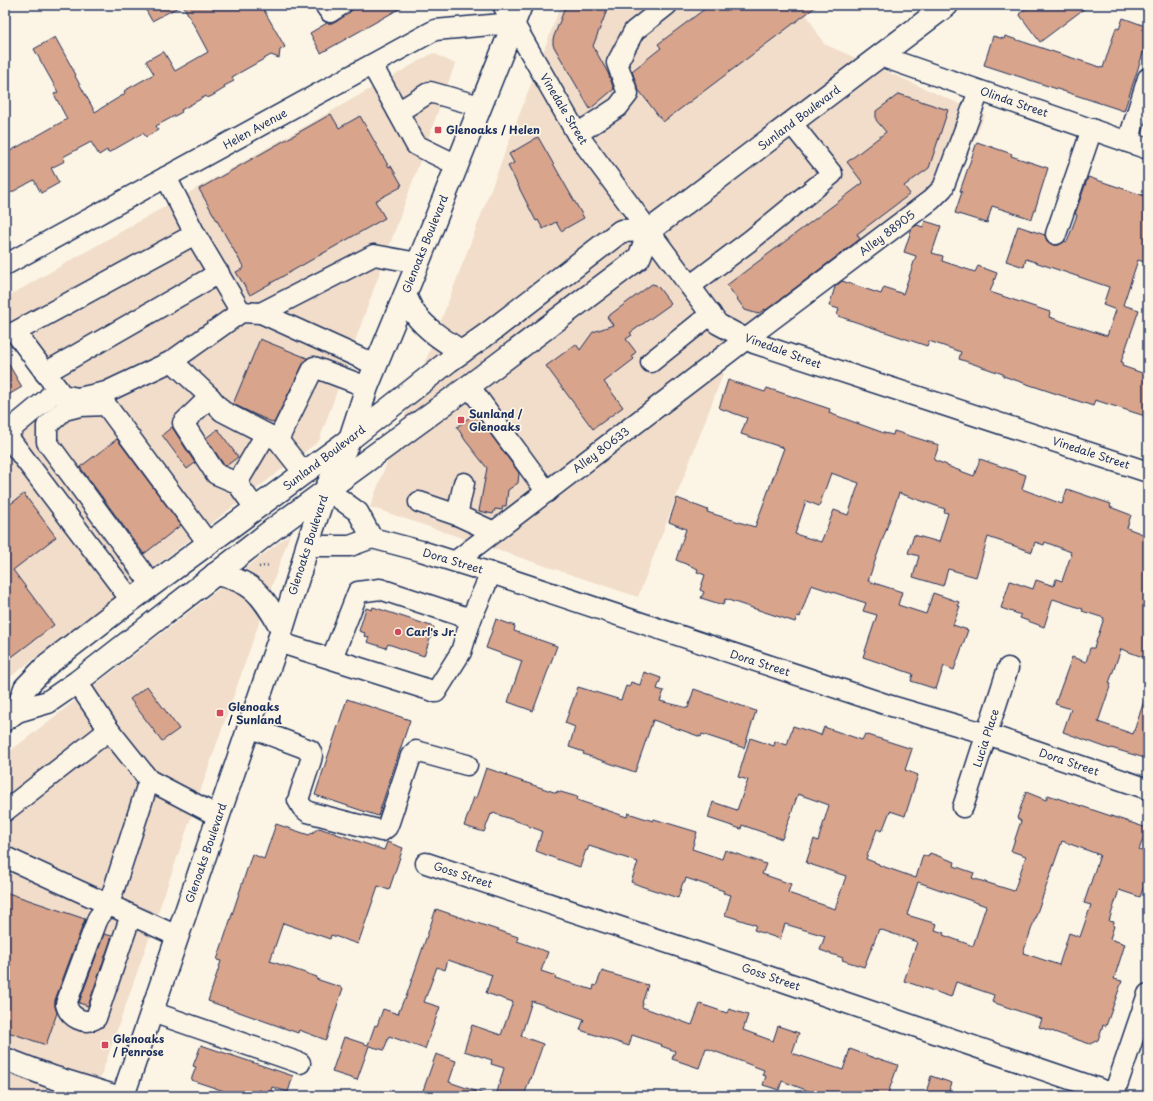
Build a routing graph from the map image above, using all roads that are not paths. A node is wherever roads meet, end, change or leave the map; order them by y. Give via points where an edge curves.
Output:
1 (325, 5) edge
2 (341, 5) edge
3 (667, 5) edge
4 (947, 5) edge
5 (512, 11) edge
6 (880, 56) junction
7 (372, 65) junction
8 (1148, 78) edge
9 (979, 90) junction
10 (480, 106) junction
11 (398, 112) junction
12 (792, 124) junction
13 (1092, 129) junction
14 (577, 134) junction
15 (1128, 142) junction
16 (1148, 148) edge
17 (457, 165) junction
18 (166, 177) junction
19 (650, 230) junction
20 (196, 234) junction
21 (1056, 234) dead end
22 (418, 263) junction
23 (5, 266) edge
24 (219, 273) junction
25 (690, 286) junction
26 (404, 295) junction
27 (241, 312) junction
28 (261, 313) junction
29 (711, 314) junction
30 (746, 339) junction
31 (462, 352) junction
32 (172, 361) junction
33 (651, 362) dead end
34 (376, 365) junction
35 (45, 373) junction
36 (474, 382) junction
37 (367, 387) junction
38 (53, 392) junction
39 (210, 397) junction
40 (102, 399) junction
41 (64, 410) junction
42 (5, 434) edge
43 (272, 437) junction
44 (350, 439) junction
45 (1148, 472) edge
46 (304, 473) junction
47 (237, 483) junction
48 (464, 483) dead end
49 (552, 488) junction
50 (326, 489) junction
51 (419, 502) dead end
52 (255, 508) junction
53 (457, 515) junction
54 (494, 532) junction
55 (372, 538) junction
56 (208, 544) junction
57 (307, 546) junction
58 (456, 561) junction
59 (491, 573) junction
60 (215, 574) junction
61 (152, 585) junction
62 (131, 600) junction
63 (471, 619) junction
64 (280, 635) junction
65 (332, 658) junction
66 (1008, 668) dead end
67 (77, 682) junction
68 (11, 715) edge
69 (249, 727) junction
70 (109, 730) junction
71 (987, 734) junction
72 (467, 765) dead end
73 (149, 780) junction
74 (1148, 789) edge
75 (963, 807) dead end
76 (5, 811) edge
77 (218, 816) junction
78 (5, 857) edge
79 (426, 863) dead end
80 (109, 904) junction
81 (131, 915) junction
82 (177, 936) junction
83 (1148, 994) edge
84 (152, 1012) junction
85 (5, 1059) edge
86 (300, 1063) dead end
87 (114, 1096) edge
88 (123, 1096) edge

1 - 2 street via 330,12
3 - 14 street via 634,31 617,63 628,94 618,107
4 - 6 main road, Sunland Boulevard
5 - 7 street, Helen Avenue via 435,30
5 - 10 main road, Glenoaks Boulevard
5 - 14 street, Vinedale Street
6 - 9 street, Olinda Street
6 - 12 main road, Sunland Boulevard
7 - 11 street
7 - 18 street, Helen Avenue
8 - 15 street
9 - 13 street, Olinda Street
9 - 30 street, Alley 88905 via 943,188 931,200
10 - 11 street via 430,92
10 - 17 main road, Glenoaks Boulevard
11 - 17 street via 416,145
12 - 19 main road, Sunland Boulevard
12 - 25 street via 832,174
13 - 15 street, Olinda Street
13 - 21 street
14 - 19 street, Vinedale Street
15 - 16 street, Olinda Street
17 - 22 main road, Glenoaks Boulevard
18 - 20 street
18 - 23 street, Helen Avenue
19 - 25 street, Vinedale Street
19 - 31 main road, Sunland Boulevard via 621,231
19 - 36 main road, Sunland Boulevard via 639,258
20 - 24 street
20 - 35 street via 15,332
22 - 26 main road, Glenoaks Boulevard
22 - 28 street via 374,255
24 - 27 street
24 - 35 street
25 - 29 street, Vinedale Street
26 - 31 main road via 414,313 428,328
26 - 34 main road, Glenoaks Boulevard
27 - 28 street
27 - 32 street
28 - 34 street
29 - 30 street, Vinedale Street via 718,324
29 - 33 street
30 - 45 street, Vinedale Street
30 - 49 street, Alley 80633
31 - 44 main road, Sunland Boulevard
32 - 39 street
32 - 40 street via 106,392
34 - 37 main road, Glenoaks Boulevard
35 - 38 street
36 - 49 street
36 - 50 main road, Sunland Boulevard
37 - 43 street via 314,367
37 - 44 main road, Glenoaks Boulevard
38 - 40 street via 78,398
38 - 41 street
38 - 42 street
39 - 43 street via 222,411
39 - 47 street via 183,423 216,474
40 - 41 street
40 - 56 street
41 - 61 street via 48,426 47,442
42 - 62 street
43 - 46 street
43 - 47 street
44 - 46 main road, Sunland Boulevard
44 - 50 main road, Glenoaks Boulevard
46 - 52 main road, Sunland Boulevard
47 - 52 street
48 - 53 street
49 - 54 street, Alley 80633
50 - 55 street via 358,512
50 - 57 main road, Glenoaks Boulevard
50 - 60 main road, Sunland Boulevard
51 - 53 street
52 - 56 main road, Sunland Boulevard
53 - 54 street
54 - 58 street, Alley 80633
55 - 57 street via 350,546
55 - 58 street, Dora Street
56 - 61 main road, Sunland Boulevard
57 - 64 main road, Glenoaks Boulevard
58 - 59 street, Dora Street
59 - 63 street
59 - 71 street, Dora Street via 888,705
60 - 64 main road via 231,577 255,589 265,601
60 - 67 main road, Sunland Boulevard
61 - 62 main road, Sunland Boulevard
62 - 68 main road, Sunland Boulevard via 48,664 25,688
63 - 65 street via 380,589 358,592
63 - 65 street via 461,652 436,692
64 - 65 street
64 - 69 main road, Glenoaks Boulevard
66 - 71 street, Lucia Place
67 - 68 main road, Sunland Boulevard via 48,702
67 - 70 street
69 - 72 street via 310,750 311,760 298,800 308,812 382,831 389,822 411,756 416,751
69 - 77 main road, Glenoaks Boulevard
70 - 73 street
70 - 76 street
71 - 74 street, Dora Street
71 - 75 street, Lucia Place
73 - 77 street
73 - 80 street
77 - 82 main road, Glenoaks Boulevard
78 - 80 street
79 - 83 street, Goss Street via 1114,1094
80 - 81 street
80 - 81 street via 98,918 66,1004 70,1014 79,1020 92,1021 96,1018
81 - 82 street
82 - 84 main road, Glenoaks Boulevard
84 - 86 street
84 - 88 main road, Glenoaks Boulevard
85 - 87 main road

